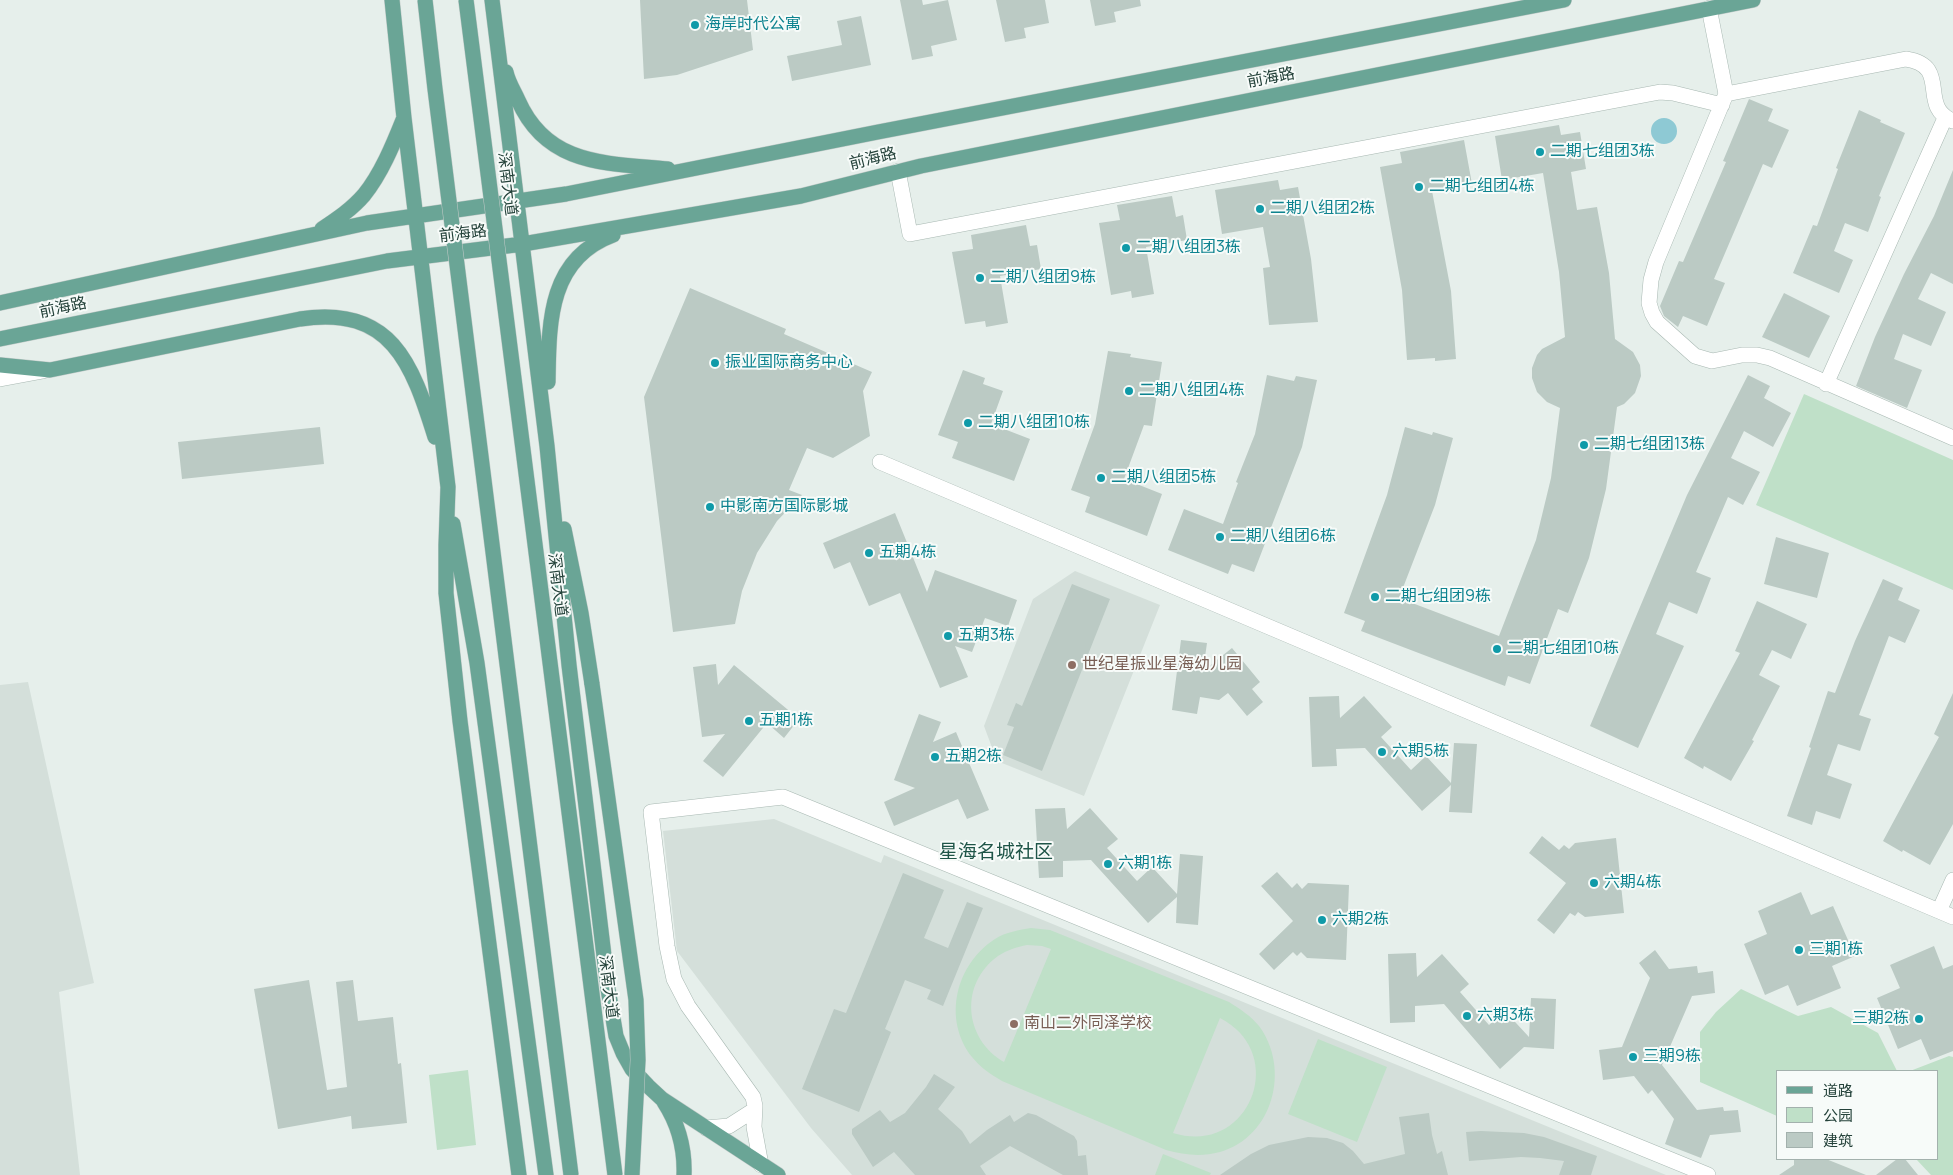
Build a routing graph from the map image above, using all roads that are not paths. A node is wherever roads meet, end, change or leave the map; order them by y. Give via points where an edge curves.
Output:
1 (392, 0) edge
2 (425, 0) edge
3 (466, 0) edge
4 (492, 0) edge
5 (1564, 0) edge
6 (1753, 0) edge
7 (1709, 8) junction
8 (494, 18) junction
9 (1724, 100) junction
10 (404, 118) junction
11 (1949, 120) edge
12 (684, 171) junction
13 (898, 171) junction
14 (518, 201) junction
15 (416, 215) junction
16 (643, 223) junction
17 (316, 233) junction
18 (523, 244) junction
19 (420, 257) junction
20 (0, 302) edge
21 (0, 339) edge
22 (0, 365) edge
23 (50, 370) junction
24 (0, 379) edge
25 (1826, 384) junction
26 (1953, 438) edge
27 (547, 446) junction
28 (880, 462) dead end
29 (447, 481) junction
30 (1953, 880) edge
31 (1946, 914) edge
32 (662, 1099) junction
33 (754, 1110) junction
34 (706, 1128) junction
35 (761, 1164) junction
36 (519, 1175) edge
37 (546, 1175) edge
38 (572, 1175) edge
39 (615, 1175) edge
40 (632, 1175) edge
41 (684, 1175) edge
42 (778, 1175) edge
43 (1708, 1175) edge

1 - 10 main road
2 - 38 main road, bridge
3 - 39 main road, 深南大道, bridge
4 - 8 main road, 深南大道
5 - 12 main road, 前海路
6 - 7 main road, 前海路
7 - 9 street
7 - 13 main road, 前海路
8 - 12 main road via 507,76 522,111 548,141 565,152 588,160
8 - 14 main road, 深南大道
9 - 11 street via 1906,59 1922,64 1931,74 1936,106 1939,113
9 - 13 street via 1660,92 910,234
9 - 25 street via 1656,262 1649,293 1652,313 1658,322 1703,360 1757,355
10 - 15 main road
10 - 17 main road via 365,194 349,210
11 - 25 street
12 - 14 main road, 前海路
13 - 16 main road, 前海路 via 800,196
14 - 15 main road, 前海路
14 - 18 main road, 深南大道
15 - 17 main road, 前海路
15 - 19 main road
16 - 18 main road, 前海路
16 - 27 main road via 600,240 580,254 557,292 549,345
17 - 20 main road, 前海路
18 - 19 main road, 前海路
18 - 27 main road, 深南大道
19 - 21 main road, 前海路 via 214,294
19 - 29 main road
22 - 23 main road
23 - 24 street
23 - 29 main road via 300,319 320,316 344,318 378,332 404,357 424,404
25 - 26 street
27 - 32 main road, 深南大道 via 569,665 611,1013 616,1036 632,1069
27 - 40 main road, bridge via 581,613 636,1000 638,1060
28 - 31 street
29 - 36 main road via 446,593 454,672
29 - 37 main road via 476,663
30 - 31 street
32 - 34 main road
32 - 41 main road via 678,1128
33 - 34 street via 729,1126
33 - 35 street
33 - 43 street via 753,1097 688,1006 674,979 651,812 784,797
34 - 35 main road
35 - 42 main road

